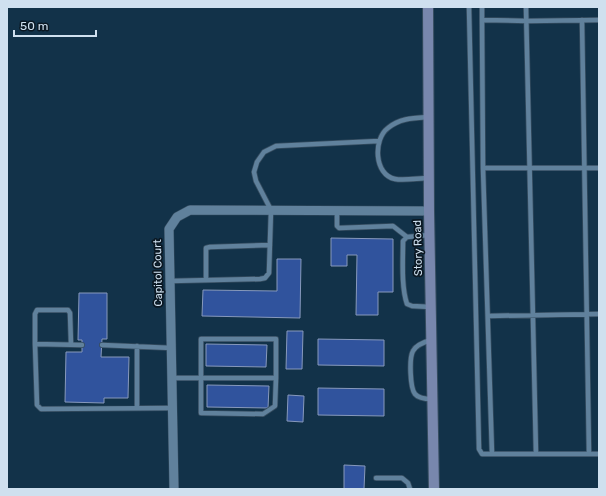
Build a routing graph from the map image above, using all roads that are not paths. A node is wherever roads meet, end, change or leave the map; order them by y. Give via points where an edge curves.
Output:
1 (428, 7) edge
2 (470, 7) edge
3 (482, 7) edge
4 (526, 7) edge
5 (482, 20) junction
6 (582, 20) junction
7 (599, 20) edge
8 (527, 21) junction
9 (429, 117) junction
10 (379, 141) junction
11 (483, 168) junction
12 (530, 168) junction
13 (584, 168) junction
14 (599, 168) edge
15 (429, 178) junction
16 (271, 210) junction
17 (337, 210) junction
18 (429, 211) junction
19 (429, 235) junction
20 (407, 237) junction
21 (270, 245) junction
22 (206, 280) junction
23 (170, 282) junction
24 (431, 307) junction
25 (587, 314) junction
26 (599, 314) edge
27 (533, 315) junction
28 (488, 316) junction
29 (431, 340) junction
30 (36, 344) junction
31 (71, 344) junction
32 (82, 345) dead end
33 (102, 345) dead end
34 (137, 346) junction
35 (172, 348) junction
36 (172, 378) junction
37 (200, 378) junction
38 (276, 378) junction
39 (432, 399) junction
40 (137, 408) junction
41 (173, 408) junction
42 (492, 454) junction
43 (536, 454) junction
44 (589, 454) junction
45 (599, 454) edge
46 (376, 478) dead end
47 (174, 489) edge
48 (410, 489) edge
49 (434, 489) edge

1 - 9 street, Story Road
2 - 42 lane via 479,450 482,454
3 - 5 lane
4 - 8 lane
5 - 8 lane
5 - 11 lane
6 - 7 lane
6 - 8 lane
6 - 13 lane
8 - 12 lane
9 - 10 lane via 405,118 386,129
9 - 15 street, Story Road
10 - 15 lane via 379,166 385,174 394,179
10 - 16 lane via 276,146 264,152 254,172
11 - 12 lane
11 - 28 lane
12 - 13 lane
12 - 27 lane
13 - 14 lane
13 - 25 lane
15 - 18 street, Story Road
16 - 17 street, Capitol Court
16 - 21 lane
16 - 23 street, Capitol Court via 190,210 177,217 169,229
17 - 18 street, Capitol Court
17 - 20 lane via 339,228 393,226
18 - 19 street, Story Road
19 - 20 lane
19 - 24 street, Story Road
20 - 24 lane via 403,241 404,297 407,304 412,306
21 - 22 lane via 270,273 265,278
21 - 22 lane via 206,248
22 - 23 lane
23 - 35 street, Capitol Court
24 - 29 street, Story Road
25 - 26 lane
25 - 27 lane
25 - 44 lane
27 - 28 lane
27 - 43 lane
28 - 42 lane
29 - 39 street, Story Road
29 - 39 lane via 418,345 413,351 411,376 415,395
30 - 31 lane
30 - 31 lane via 37,310 68,310
30 - 40 lane via 37,405 41,409
31 - 32 lane
33 - 34 lane
34 - 35 lane
34 - 40 lane
35 - 36 street, Capitol Court
36 - 37 lane
36 - 41 street, Capitol Court
37 - 38 lane
37 - 38 lane via 201,413 263,414 275,406
37 - 38 lane via 200,339 276,339
39 - 49 street, Story Road
40 - 41 lane
41 - 47 street, Capitol Court
42 - 43 lane
43 - 44 lane
44 - 45 lane
46 - 48 lane via 402,478

